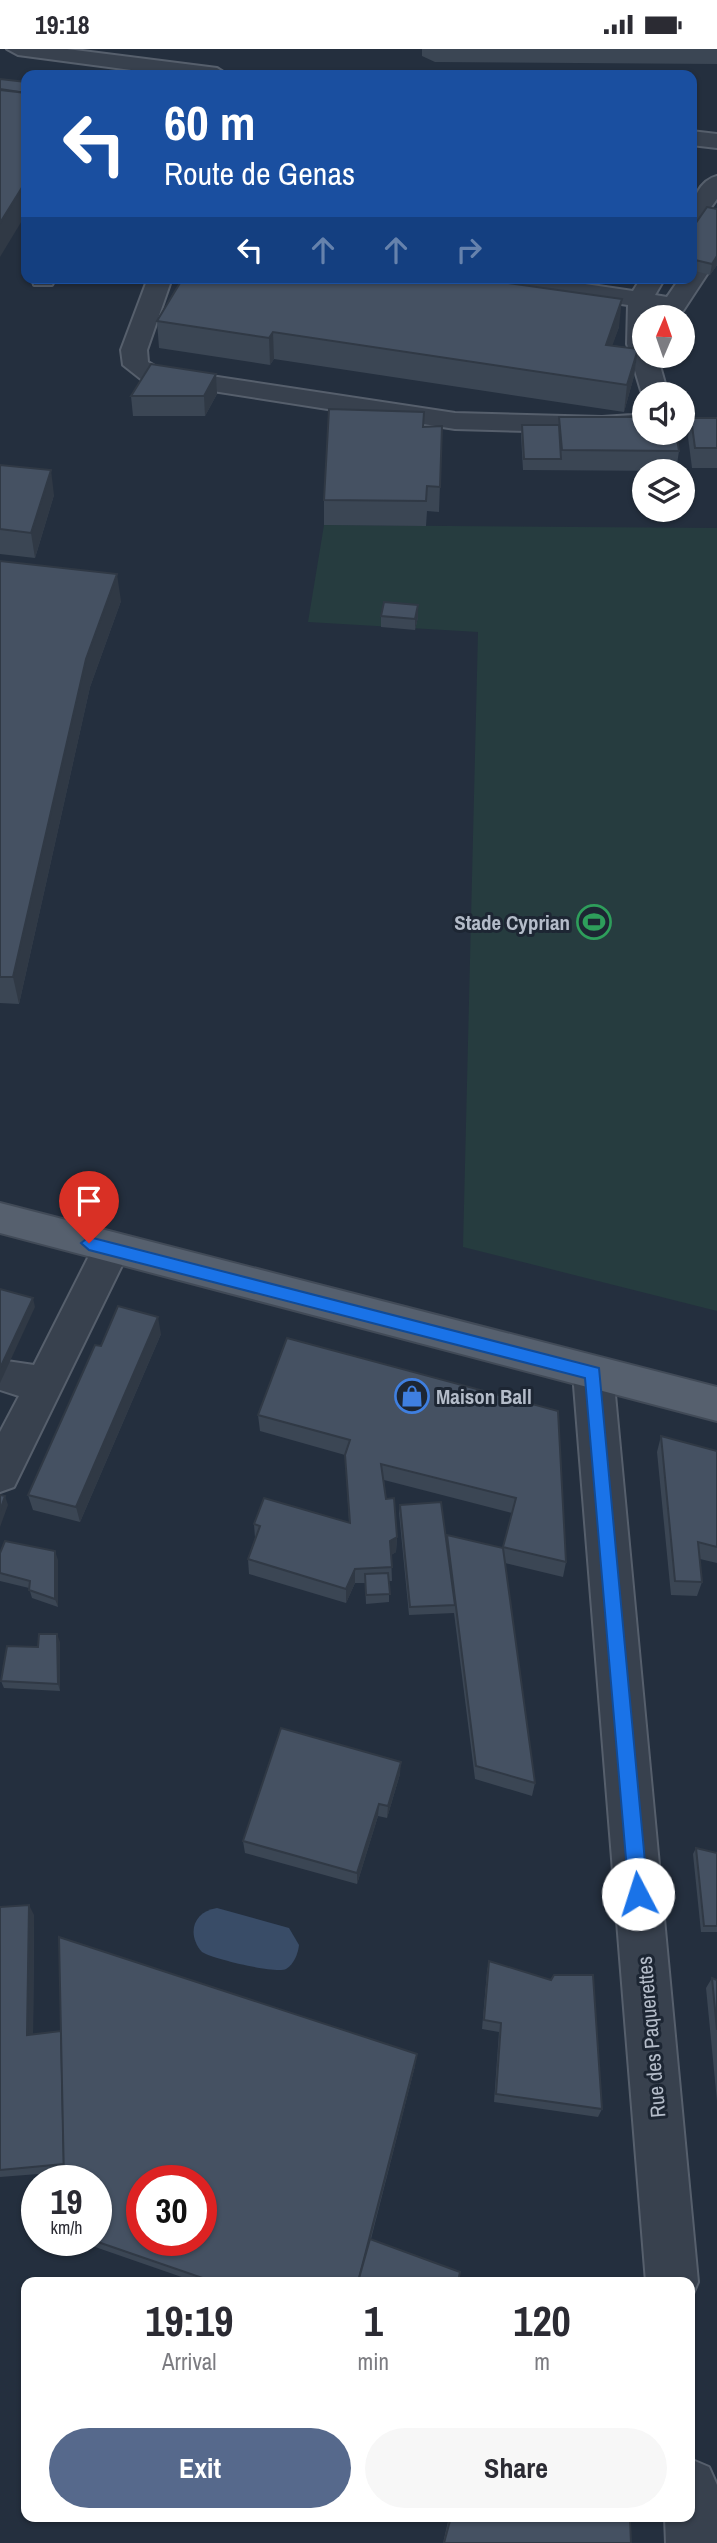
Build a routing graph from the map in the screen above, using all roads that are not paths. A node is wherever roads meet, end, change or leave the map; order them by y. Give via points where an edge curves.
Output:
1 (18, 49) edge
2 (155, 70) edge
3 (697, 139) edge
4 (717, 141) edge
5 (717, 183) edge
6 (697, 211) edge
7 (717, 240) edge
8 (697, 271) edge
9 (158, 284) edge
10 (575, 284) edge
11 (688, 284) edge
12 (646, 289) edge
13 (632, 423) edge
14 (0, 1218) edge
15 (111, 1249) junction
16 (593, 1373) junction
17 (4, 1375) edge
18 (44, 1385) junction
19 (717, 1403) edge
20 (0, 1474) edge
21 (672, 2277) edge
22 (693, 2522) edge
23 (694, 2543) edge

1 - 2 street
3 - 4 street
5 - 6 street
7 - 8 street
9 - 13 street via 134,350 136,365 151,375 455,421
10 - 12 street
11 - 12 street via 674,306
14 - 15 main road
15 - 16 main road
15 - 18 street
16 - 19 main road
16 - 21 street, Rue des Paquerettes
17 - 18 street
18 - 20 street
22 - 23 street

